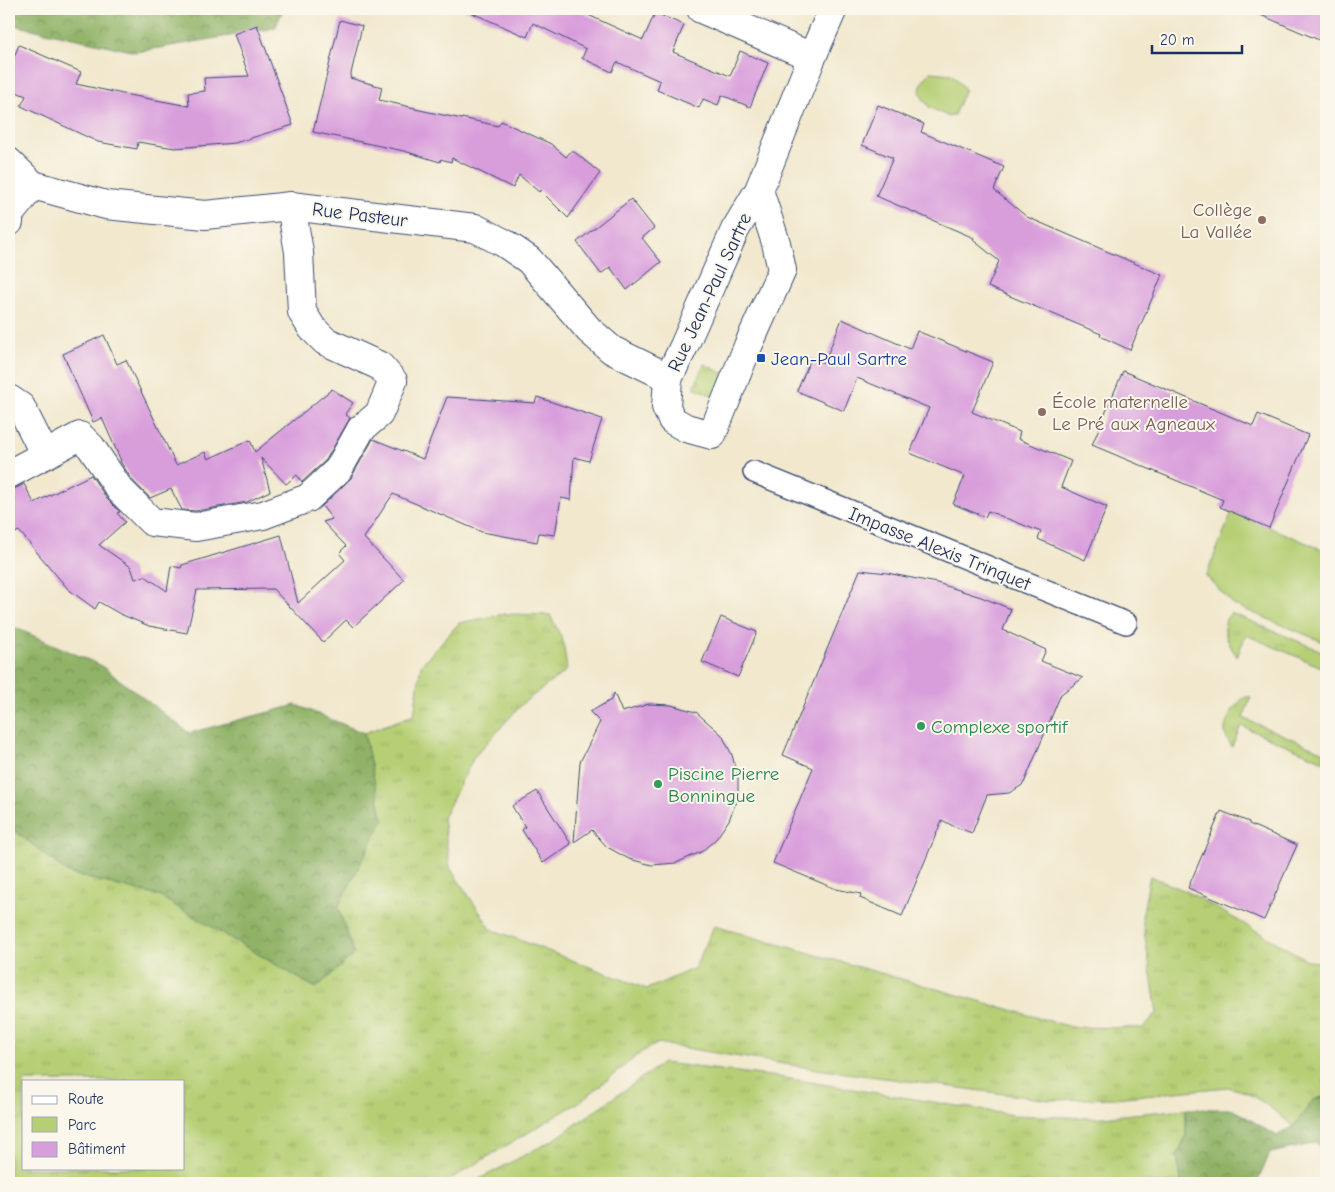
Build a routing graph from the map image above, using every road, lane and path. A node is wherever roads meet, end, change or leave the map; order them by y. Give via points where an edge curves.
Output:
1 (701, 9) edge
2 (833, 9) edge
3 (812, 57) junction
4 (9, 162) edge
5 (33, 185) junction
6 (759, 190) junction
7 (291, 206) junction
8 (9, 222) edge
9 (668, 380) junction
10 (9, 399) edge
11 (45, 455) junction
12 (754, 472) dead end
13 (9, 474) edge
14 (1126, 623) dead end

1 - 3 street
2 - 3 street, Rue Jean-Paul Sartre
3 - 6 street, Rue Jean-Paul Sartre
4 - 5 street, Rue Pasteur
5 - 7 street, Rue Pasteur via 106,206 205,215
5 - 8 street via 9,215
6 - 9 street, Rue Jean-Paul Sartre via 735,230
6 - 9 street, Rue Jean-Paul Sartre via 782,270 712,434 686,428 672,420 666,407
7 - 9 street, Rue Pasteur via 475,228 529,260 589,330 612,350
7 - 11 street via 302,312 325,341 380,366 393,382 379,414 361,428 338,470 308,498 291,505 263,515 196,527 152,522 120,490 80,436
10 - 11 street via 21,407
11 - 13 street
12 - 14 street, Impasse Alexis Trinquet

